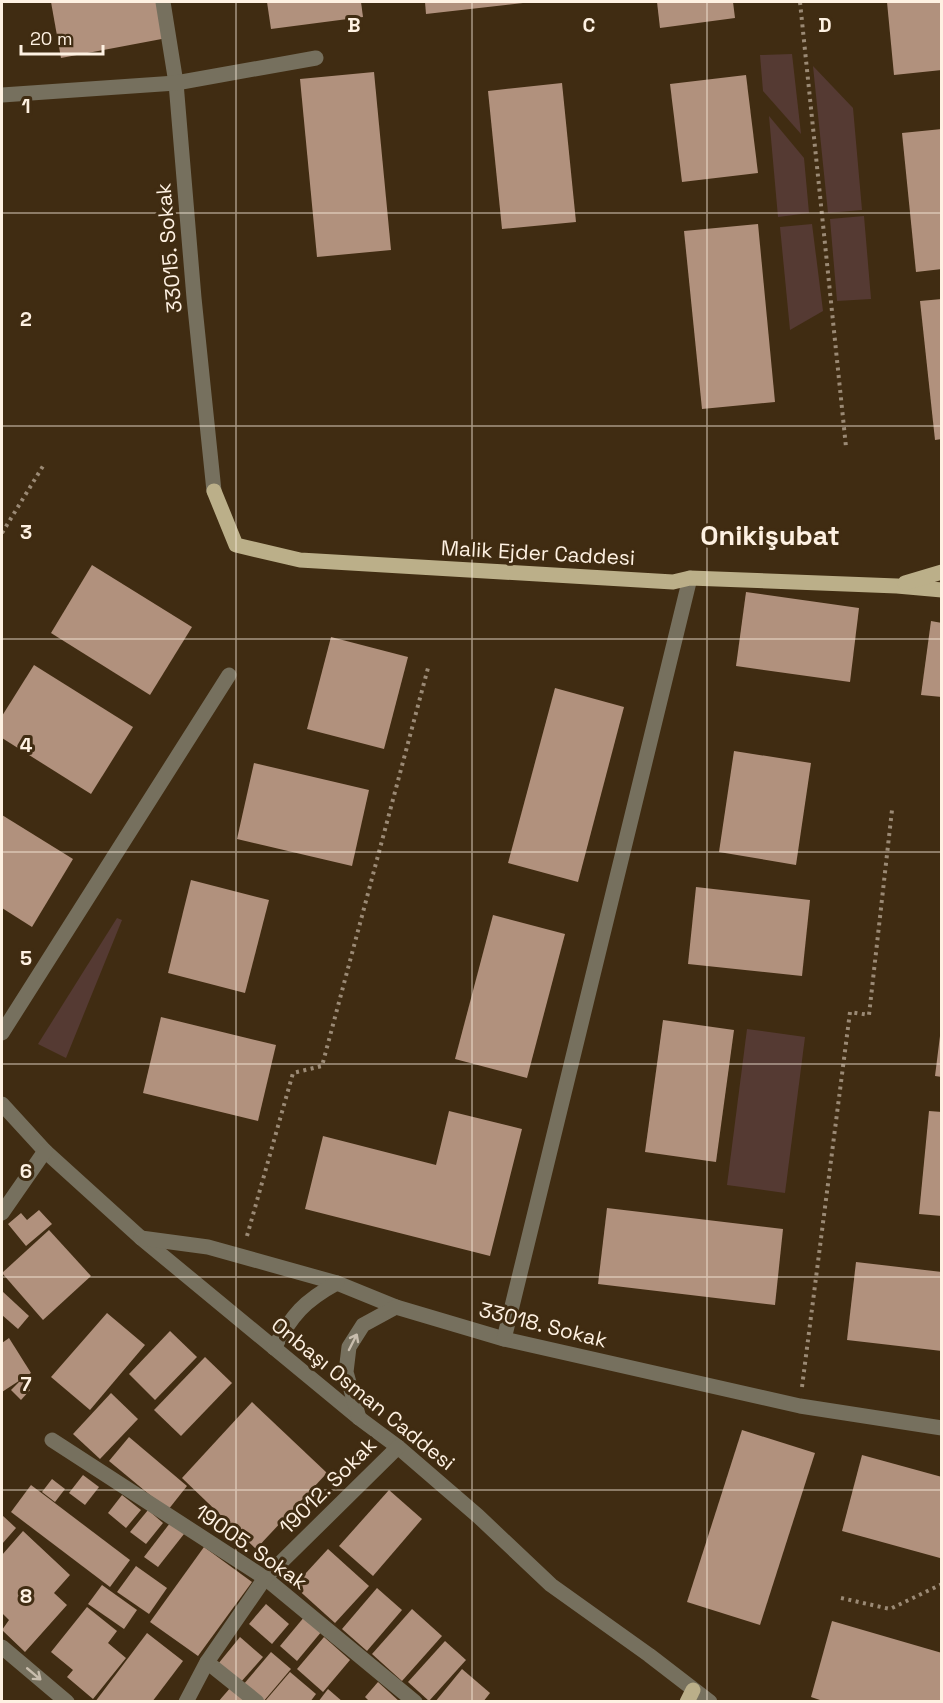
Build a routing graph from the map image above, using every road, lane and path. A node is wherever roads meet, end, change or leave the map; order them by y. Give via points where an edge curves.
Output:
1 (163, 2) edge
2 (800, 2) edge
3 (316, 58) dead end
4 (176, 83) junction
5 (2, 95) edge
6 (846, 447) dead end
7 (43, 466) dead end
8 (214, 491) joint
9 (2, 533) edge
10 (942, 572) edge
11 (690, 578) junction
12 (897, 586) junction
13 (942, 590) edge
14 (428, 668) dead end
15 (230, 675) dead end
16 (892, 810) dead end
17 (2, 1033) edge
18 (2, 1104) edge
19 (45, 1151) junction
20 (2, 1213) edge
21 (141, 1238) junction
22 (241, 1257) junction
23 (337, 1283) junction
24 (396, 1306) junction
25 (504, 1339) junction
26 (274, 1348) junction
27 (800, 1406) junction
28 (359, 1418) junction
29 (942, 1428) edge
30 (52, 1440) dead end
31 (398, 1447) junction
32 (265, 1578) junction
33 (942, 1584) edge
34 (841, 1598) dead end
35 (2, 1647) edge
36 (207, 1662) junction
37 (690, 1696) edge
38 (67, 1701) edge
39 (186, 1701) edge
40 (257, 1701) edge
41 (415, 1701) edge
42 (710, 1701) edge

1 - 4 street, 33015. Sokak
2 - 6 path
3 - 4 street
4 - 5 street
4 - 8 street, 33015. Sokak
7 - 9 path
8 - 11 main road, Malik Ejder Caddesi via 236,545 300,560 673,582
10 - 12 main road, Malik Ejder Caddesi
11 - 12 main road, Malik Ejder Caddesi
11 - 25 street
12 - 13 main road, Malik Ejder Caddesi
14 - 22 path via 322,1066 293,1073
15 - 17 street
16 - 27 path via 869,1015 850,1012
18 - 19 street, Onbaşı Osman Caddesi
19 - 20 street
19 - 21 street, Onbaşı Osman Caddesi
21 - 22 street, 33018. Sokak via 208,1246
21 - 26 street, Onbaşı Osman Caddesi
22 - 23 street, 33018. Sokak
23 - 24 street, 33018. Sokak
23 - 26 street via 316,1294 298,1311
24 - 25 street, 33018. Sokak
28 -> 24 street via 346,1372 349,1347 363,1325
25 - 27 street, 33018. Sokak
26 - 28 street, Onbaşı Osman Caddesi
27 - 29 street, 33018. Sokak
28 - 31 street, Onbaşı Osman Caddesi
30 - 32 street, 19005. Sokak
31 - 32 street, 19012. Sokak
31 - 37 street, Onbaşı Osman Caddesi via 550,1585 649,1655
32 - 36 street, 19012. Sokak
32 - 41 street, 19005. Sokak
33 - 34 path via 890,1609
35 -> 38 street
36 - 39 street, 19012. Sokak
36 - 40 street
37 - 42 street, Onbaşı Osman Caddesi

